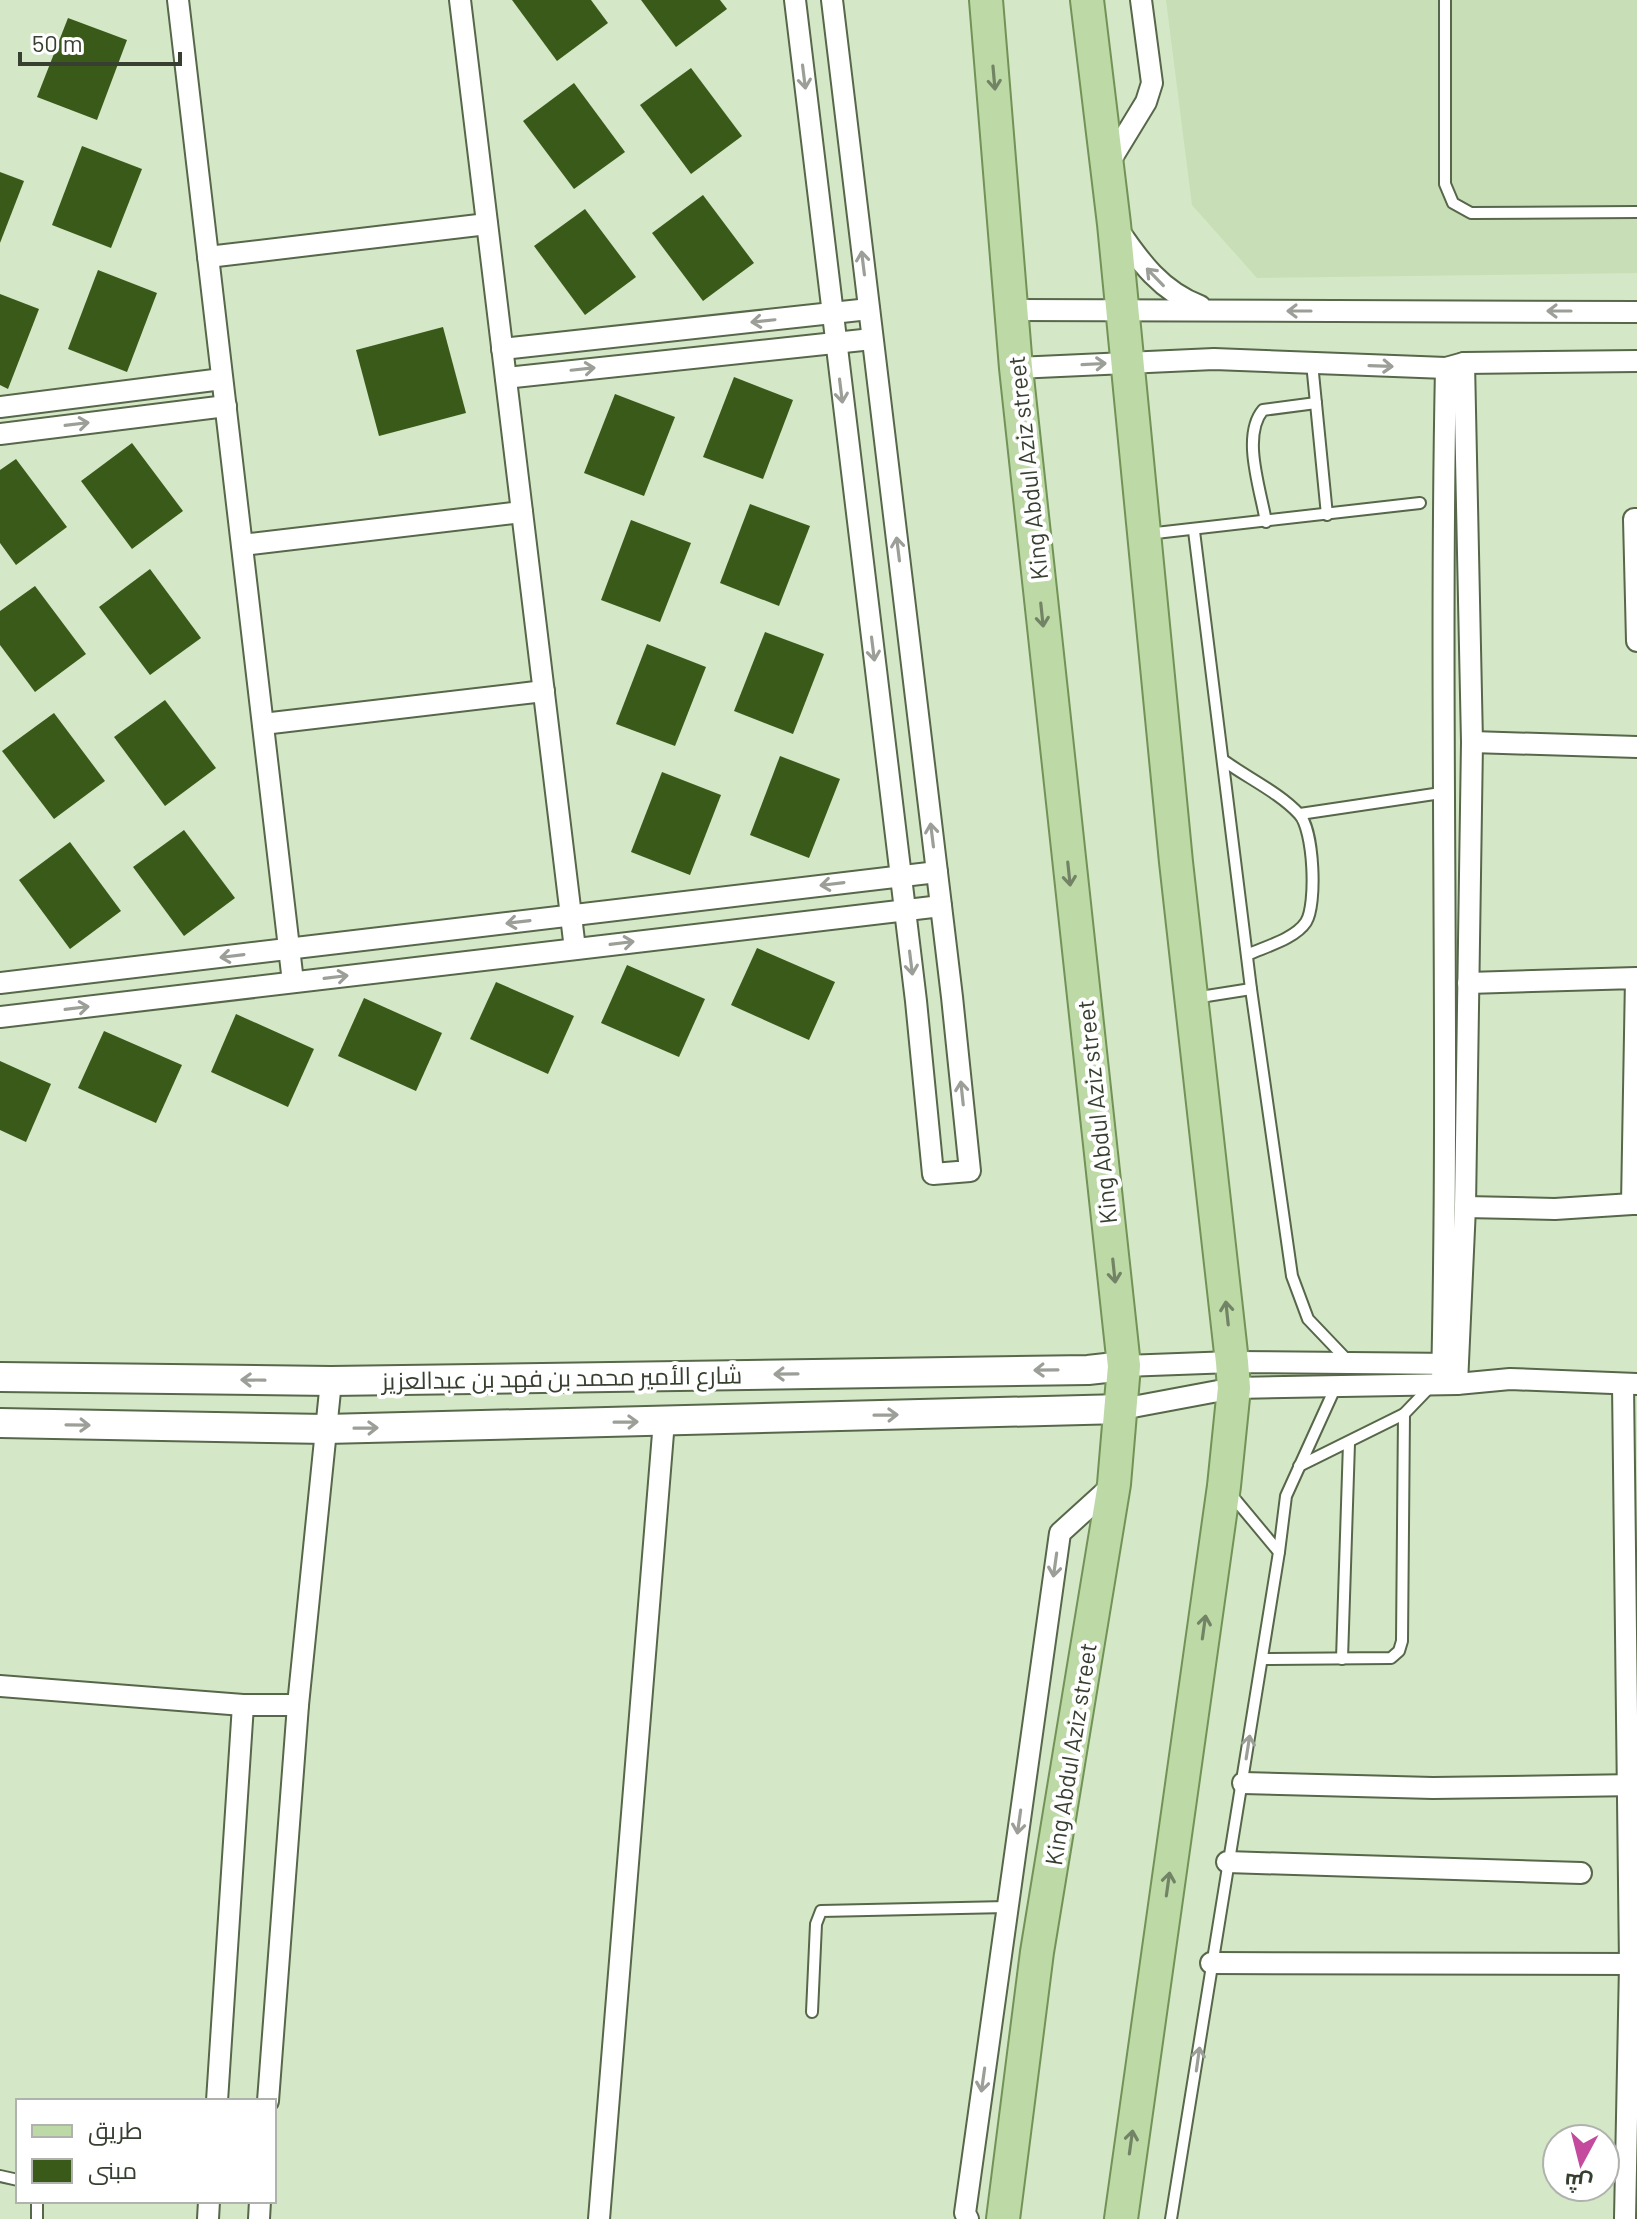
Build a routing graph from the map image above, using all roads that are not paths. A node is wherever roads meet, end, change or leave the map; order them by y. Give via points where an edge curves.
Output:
1 (178, 0) edge
2 (460, 0) edge
3 (795, 0) edge
4 (832, 0) edge
5 (986, 0) edge
6 (1087, 0) edge
7 (1141, 0) edge
8 (1445, 0) edge
9 (1107, 166) junction
10 (1637, 212) edge
11 (487, 224) junction
12 (1114, 224) junction
13 (208, 257) junction
14 (869, 309) junction
15 (1013, 310) junction
16 (1211, 310) junction
17 (1123, 311) junction
18 (1637, 312) edge
19 (832, 313) junction
20 (872, 339) junction
21 (836, 343) junction
22 (502, 349) junction
23 (1637, 361) edge
24 (1129, 362) junction
25 (1312, 363) junction
26 (1455, 366) junction
27 (1016, 368) junction
28 (506, 378) junction
29 (222, 379) junction
30 (1316, 403) junction
31 (226, 406) junction
32 (0, 407) edge
33 (0, 434) edge
34 (1420, 503) dead end
35 (522, 512) junction
36 (1327, 515) junction
37 (1637, 519) edge
38 (1266, 522) junction
39 (1194, 531) junction
40 (1145, 534) junction
41 (242, 545) junction
42 (1637, 641) edge
43 (544, 691) junction
44 (263, 724) junction
45 (1472, 742) junction
46 (1637, 747) edge
47 (1223, 760) junction
48 (1441, 793) junction
49 (1300, 814) junction
50 (937, 872) junction
51 (900, 876) junction
52 (941, 906) junction
53 (904, 909) junction
54 (571, 915) junction
55 (289, 949) junction
56 (575, 949) junction
57 (1247, 955) junction
58 (1636, 978) edge
59 (293, 982) junction
60 (0, 983) edge
61 (1468, 983) junction
62 (1251, 989) junction
63 (1192, 998) junction
64 (0, 1017) edge
65 (1635, 1204) edge
66 (1465, 1207) junction
67 (1351, 1363) junction
68 (1124, 1366) junction
69 (1233, 1375) junction
70 (1447, 1376) junction
71 (0, 1377) edge
72 (331, 1381) junction
73 (1630, 1384) edge
74 (1336, 1386) junction
75 (1122, 1409) junction
76 (1404, 1414) junction
77 (664, 1421) junction
78 (0, 1423) edge
79 (326, 1429) junction
80 (1349, 1443) junction
81 (1299, 1466) junction
82 (1114, 1484) junction
83 (1224, 1486) junction
84 (1279, 1552) junction
85 (1262, 1659) junction
86 (1342, 1659) junction
87 (0, 1686) edge
88 (243, 1705) junction
89 (298, 1705) junction
90 (1243, 1783) junction
91 (1632, 1785) edge
92 (1227, 1862) junction
93 (1581, 1873) dead end
94 (1007, 1907) junction
95 (1211, 1963) junction
96 (1633, 1965) edge
97 (812, 2012) dead end
98 (217, 2099) edge
99 (268, 2099) edge
100 (599, 2219) edge
101 (968, 2219) edge
102 (1003, 2219) edge
103 (1121, 2219) edge
104 (1171, 2219) edge
105 (1625, 2219) edge

1 - 13 street
2 - 11 street
3 -> 19 street
14 -> 4 street
5 -> 15 main road, King Abdul Aziz street
6 - 9 main road
7 - 9 street via 1152,83
8 - 10 lane via 1445,184 1453,203 1471,213
9 - 12 main road
11 - 13 street
11 - 22 street
16 -> 12 street via 1176,297
12 - 17 main road
13 - 29 street
14 - 19 street
14 - 20 street
15 - 17 street
15 - 27 main road, King Abdul Aziz street
16 - 17 street
18 -> 16 street
17 - 24 main road
19 - 21 street
19 -> 22 street
20 - 21 street
50 -> 20 street
28 -> 21 street
21 -> 51 street
22 - 28 street
23 - 26 street
24 - 25 street
27 -> 24 street
24 - 40 main road
25 -> 26 street
25 - 30 lane
26 - 45 street
26 - 48 street
27 -> 68 main road, King Abdul Aziz street
28 - 35 street
29 - 31 street
29 - 32 street
30 - 36 lane
30 - 38 lane via 1263,410 1255,420 1252,437
33 -> 31 street
31 - 41 street
34 - 36 lane
35 - 41 street
35 - 43 street
36 - 38 lane
37 - 42 street
38 - 39 lane
39 - 40 lane
39 - 47 lane
40 - 63 main road
41 - 44 street
43 - 44 street
43 - 54 street
44 - 55 street
45 - 46 street
45 - 61 street
47 - 49 lane
47 - 57 lane
48 - 49 lane
48 - 70 street
49 - 57 lane via 1310,842 1312,905 1307,921 1298,931
50 - 51 street
50 - 52 street
51 - 53 street
51 -> 54 street
52 - 53 street
53 -> 52 street via 933,1174 970,1171
56 -> 53 street
54 -> 55 street
54 - 56 street
55 - 59 street
55 -> 60 street
59 -> 56 street
57 - 62 lane
58 - 61 street
58 - 65 street
64 -> 59 street
61 - 66 street
62 - 63 lane
62 - 67 lane via 1298,1299 1308,1319
69 -> 63 main road
65 - 66 street
66 - 70 street
67 - 69 street
67 - 70 street
68 - 69 street
68 -> 72 main road, شارع الأمير محمد بن فهد بن عبدالعزيز
68 - 75 main road, King Abdul Aziz street
69 - 74 street
69 - 75 street
69 - 83 main road
70 - 73 street
70 - 74 street
70 - 76 lane
72 -> 71 main road, شارع الأمير محمد بن فهد بن عبدالعزيز
72 - 79 street
73 - 91 street via 1621,1462
74 - 81 lane
77 -> 75 main road, شارع الأمير محمد بن فهد بن عبدالعزيز
75 - 82 main road, King Abdul Aziz street
76 - 80 lane
76 - 86 lane via 1402,1641 1391,1658
79 -> 77 main road, شارع الأمير محمد بن فهد بن عبدالعزيز
77 - 100 street
78 -> 79 main road, شارع الأمير محمد بن فهد بن عبدالعزيز
79 - 89 street
80 - 81 lane
80 - 86 lane
81 - 84 lane via 1283,1509
82 -> 94 street via 1060,1533
82 - 102 main road, King Abdul Aziz street via 1037,1952
83 - 84 lane
103 -> 83 main road
84 - 85 lane
85 - 86 lane
90 -> 85 lane
87 - 88 street
88 - 89 street
88 - 98 street
89 - 99 street
90 - 91 street via 1433,1788
90 - 92 lane
91 - 96 street
92 - 93 street
92 - 95 lane
94 - 97 lane via 821,1911
94 -> 101 street
95 - 96 street
104 -> 95 lane
96 - 105 street

